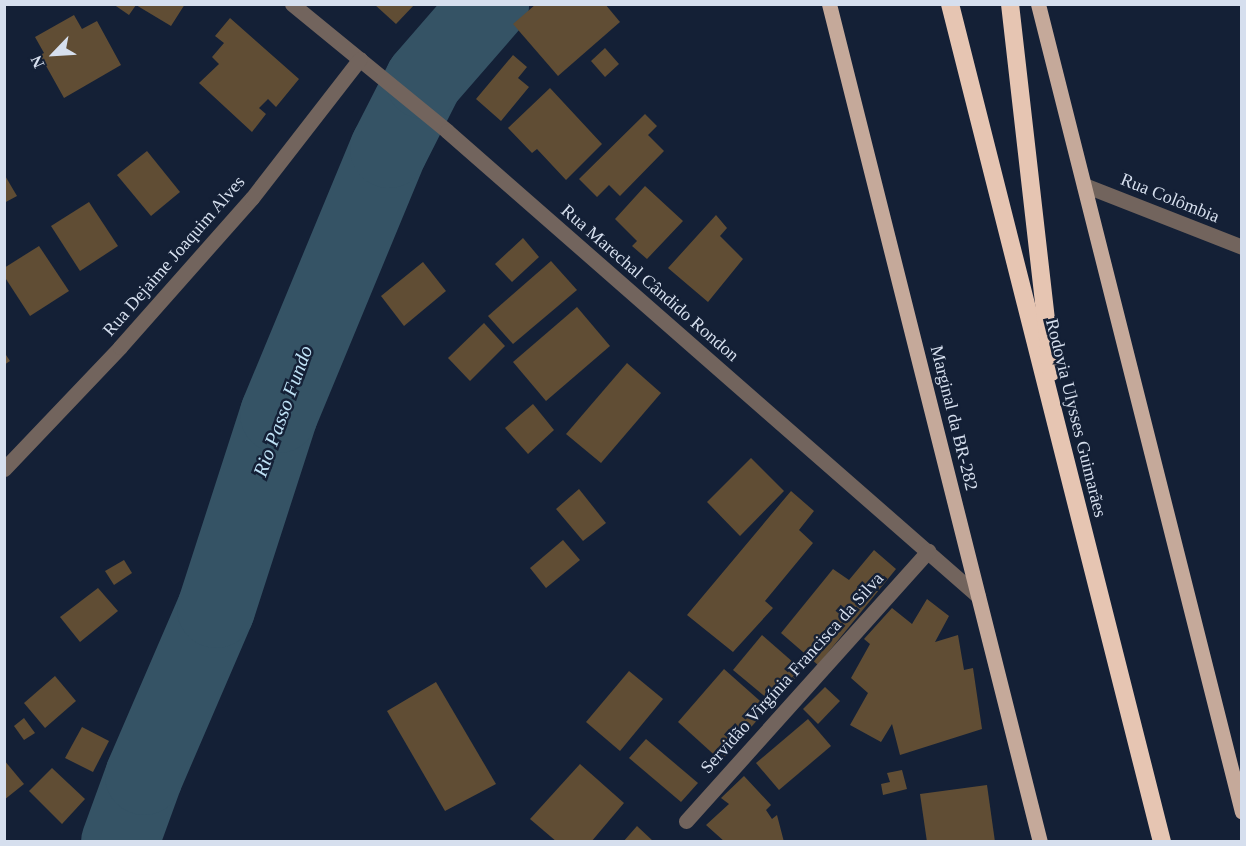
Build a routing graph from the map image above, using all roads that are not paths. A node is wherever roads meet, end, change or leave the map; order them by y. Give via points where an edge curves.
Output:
1 (292, 4) edge
2 (829, 4) edge
3 (950, 4) edge
4 (1010, 4) edge
5 (1038, 4) edge
6 (360, 59) junction
7 (1084, 186) junction
8 (1242, 248) edge
9 (1060, 442) junction
10 (4, 469) edge
11 (928, 551) junction
12 (978, 596) junction
13 (1238, 784) edge
14 (1242, 813) edge
15 (686, 821) dead end
16 (1040, 842) edge
17 (1162, 842) edge

1 - 6 street, Rua Marechal Cândido Rondon
2 - 12 main road, Marginal da BR-282
3 - 9 highway, Rodovia Ulysses Guimarães
4 - 9 highway
5 - 7 main road
6 - 10 street, Rua Dejaime Joaquim Alves via 252,198 120,347
6 - 11 street, Rua Marechal Cândido Rondon
7 - 8 street, Rua Colômbia
7 - 13 main road
9 - 17 highway, Rodovia Ulysses Guimarães
11 - 12 street, Rua Marechal Cândido Rondon
11 - 15 street, Servidão Virgínia Francisca da Silva
12 - 16 main road, Marginal da BR-282
13 - 14 main road

